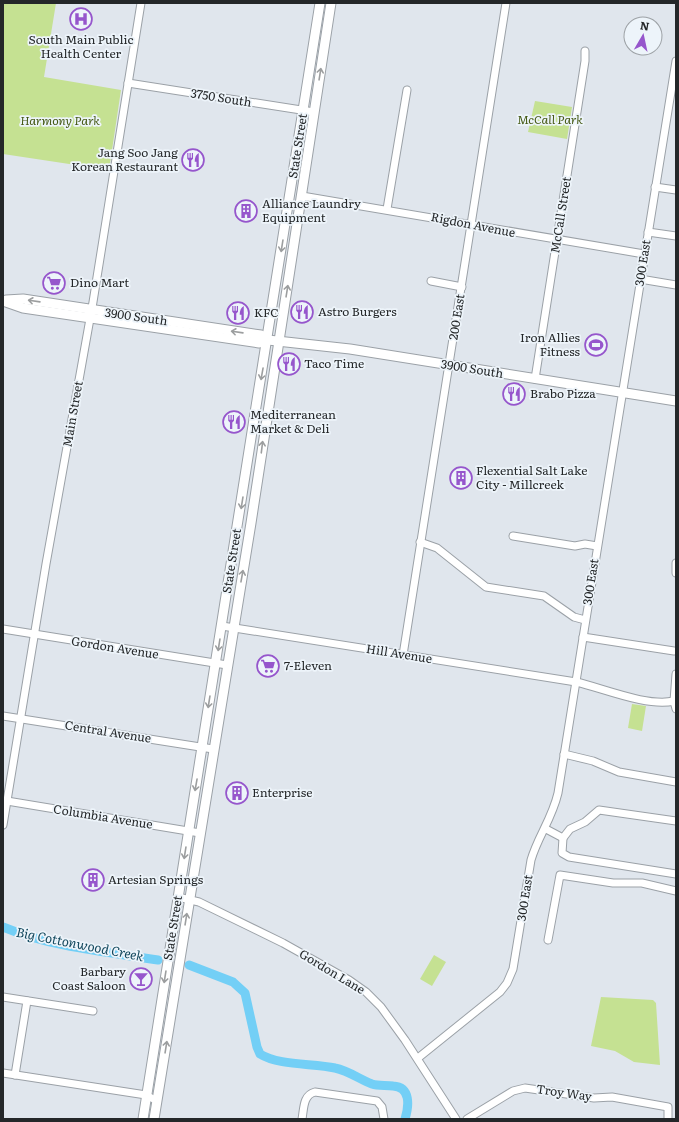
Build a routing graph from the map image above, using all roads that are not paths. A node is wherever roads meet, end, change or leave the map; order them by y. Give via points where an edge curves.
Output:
1 (141, 3) edge
2 (320, 3) edge
3 (331, 3) edge
4 (506, 3) edge
5 (585, 51) dead end
6 (676, 61) edge
7 (128, 83) junction
8 (407, 90) dead end
9 (673, 97) edge
10 (304, 111) junction
11 (314, 112) junction
12 (655, 187) junction
13 (676, 190) edge
14 (302, 196) junction
15 (387, 209) junction
16 (471, 225) junction
17 (648, 232) junction
18 (676, 236) edge
19 (557, 239) junction
20 (644, 254) junction
21 (640, 279) junction
22 (431, 281) dead end
23 (676, 285) edge
24 (462, 287) junction
25 (3, 300) edge
26 (91, 315) junction
27 (268, 340) junction
28 (280, 342) junction
29 (449, 365) junction
30 (535, 379) junction
31 (621, 392) junction
32 (676, 401) edge
33 (513, 536) dead end
34 (420, 542) junction
35 (597, 546) junction
36 (676, 563) edge
37 (676, 573) edge
38 (585, 620) junction
39 (222, 626) junction
40 (3, 628) edge
41 (233, 628) junction
42 (34, 634) junction
43 (583, 637) junction
44 (674, 651) dead end
45 (403, 655) junction
46 (216, 663) junction
47 (227, 665) junction
48 (676, 674) edge
49 (576, 682) junction
50 (674, 701) junction
51 (676, 709) edge
52 (3, 716) edge
53 (20, 718) junction
54 (202, 747) junction
55 (213, 748) junction
56 (564, 754) junction
57 (676, 782) edge
58 (7, 801) junction
59 (676, 821) edge
60 (3, 825) edge
61 (546, 828) junction
62 (188, 832) junction
63 (200, 833) junction
64 (563, 838) junction
65 (676, 874) edge
66 (676, 891) edge
67 (178, 897) junction
68 (190, 899) junction
69 (548, 940) dead end
70 (3, 997) edge
71 (27, 1000) junction
72 (93, 1011) dead end
73 (418, 1058) junction
74 (3, 1073) edge
75 (16, 1075) junction
76 (146, 1095) junction
77 (157, 1101) junction
78 (143, 1119) edge
79 (154, 1119) edge
80 (302, 1119) edge
81 (384, 1119) edge
82 (456, 1119) edge
83 (467, 1119) edge
84 (668, 1119) edge

1 - 7 street, Main Street
2 - 10 main road, State Street
11 -> 3 main road, State Street
4 - 16 street, 200 East
5 - 19 street, McCall Street
6 - 9 street, 300 East
7 - 10 street, 3750 South
7 - 26 street, Main Street
8 - 15 street
9 - 12 street, 300 East
10 - 11 street, 3750 South
10 -> 27 main road, State Street
11 - 14 main road, State Street
12 - 13 street
12 - 17 street, 300 East
14 - 15 street, Rigdon Avenue
28 -> 14 main road, State Street
15 - 16 street, Rigdon Avenue
16 - 19 street, Rigdon Avenue
16 - 24 street, 200 East
17 - 18 street
17 - 20 street, 300 East
19 - 20 street, Rigdon Avenue
19 - 30 street, McCall Street
20 - 21 street, 300 East
21 - 23 street
21 - 31 street, 300 East
22 - 24 street
24 - 29 street, 200 East
25 - 26 main road, 3900 South via 23,308
26 - 27 main road, 3900 South via 259,343
26 - 42 street, Main Street
27 - 28 main road, 3900 South
27 -> 39 main road, State Street
28 - 29 main road, 3900 South via 350,349
41 -> 28 main road, State Street
29 - 30 main road, 3900 South
29 - 34 street, 200 East
30 - 31 main road, 3900 South
31 - 32 main road, 3900 South
31 - 35 street, 300 East
33 - 35 street via 575,546
34 - 38 street via 437,548 486,586 544,596 574,617
34 - 45 street, 200 East
35 - 38 street, 300 East
36 - 37 street
38 - 43 street, 300 East
39 - 41 street, Hill Avenue
39 -> 46 main road, State Street
40 - 42 street, Gordon Avenue
41 - 45 street, Hill Avenue
41 - 47 main road, State Street
42 - 46 street, Gordon Avenue
42 - 53 street, Main Street
43 - 44 street
43 - 49 street, 300 East
45 - 49 street, Hill Avenue
46 - 47 street, Gordon Avenue
46 -> 54 main road, State Street
47 - 55 main road, State Street
48 - 50 street
49 - 50 street, Hill Avenue via 629,697
49 - 56 street, 300 East
50 - 51 street
52 - 53 street, Central Avenue
53 - 54 street, Central Avenue
53 - 58 street, Main Street
54 - 55 street, Central Avenue
54 -> 62 main road, State Street
55 - 63 main road, State Street
56 - 57 street via 593,761 619,772
56 - 61 street, 300 East via 555,806
58 - 60 street, Main Street
58 - 62 street, Columbia Avenue
59 - 64 street via 599,810 585,822 570,829
61 - 64 street
61 - 73 street, 300 East via 531,860 511,976 500,992
62 - 63 street, Columbia Avenue
62 -> 67 main road, State Street
63 - 68 main road, State Street
64 - 65 street via 562,853 569,857
66 - 69 street via 642,883 613,883 560,875
67 - 68 street, Gordon Lane
67 -> 76 main road, State Street
68 - 73 street, Gordon Lane via 283,944 358,986 381,1007
77 -> 68 main road, State Street
70 - 71 street
71 - 72 street
71 - 75 street
73 - 82 street, Gordon Lane
74 - 75 street
75 - 76 street
76 - 77 street
76 - 78 main road, State Street
77 - 79 main road, State Street
80 - 81 street via 306,1097 318,1092 375,1101 382,1107
83 - 84 street, Troy Way via 513,1091 525,1088 586,1097 612,1097 668,1108

